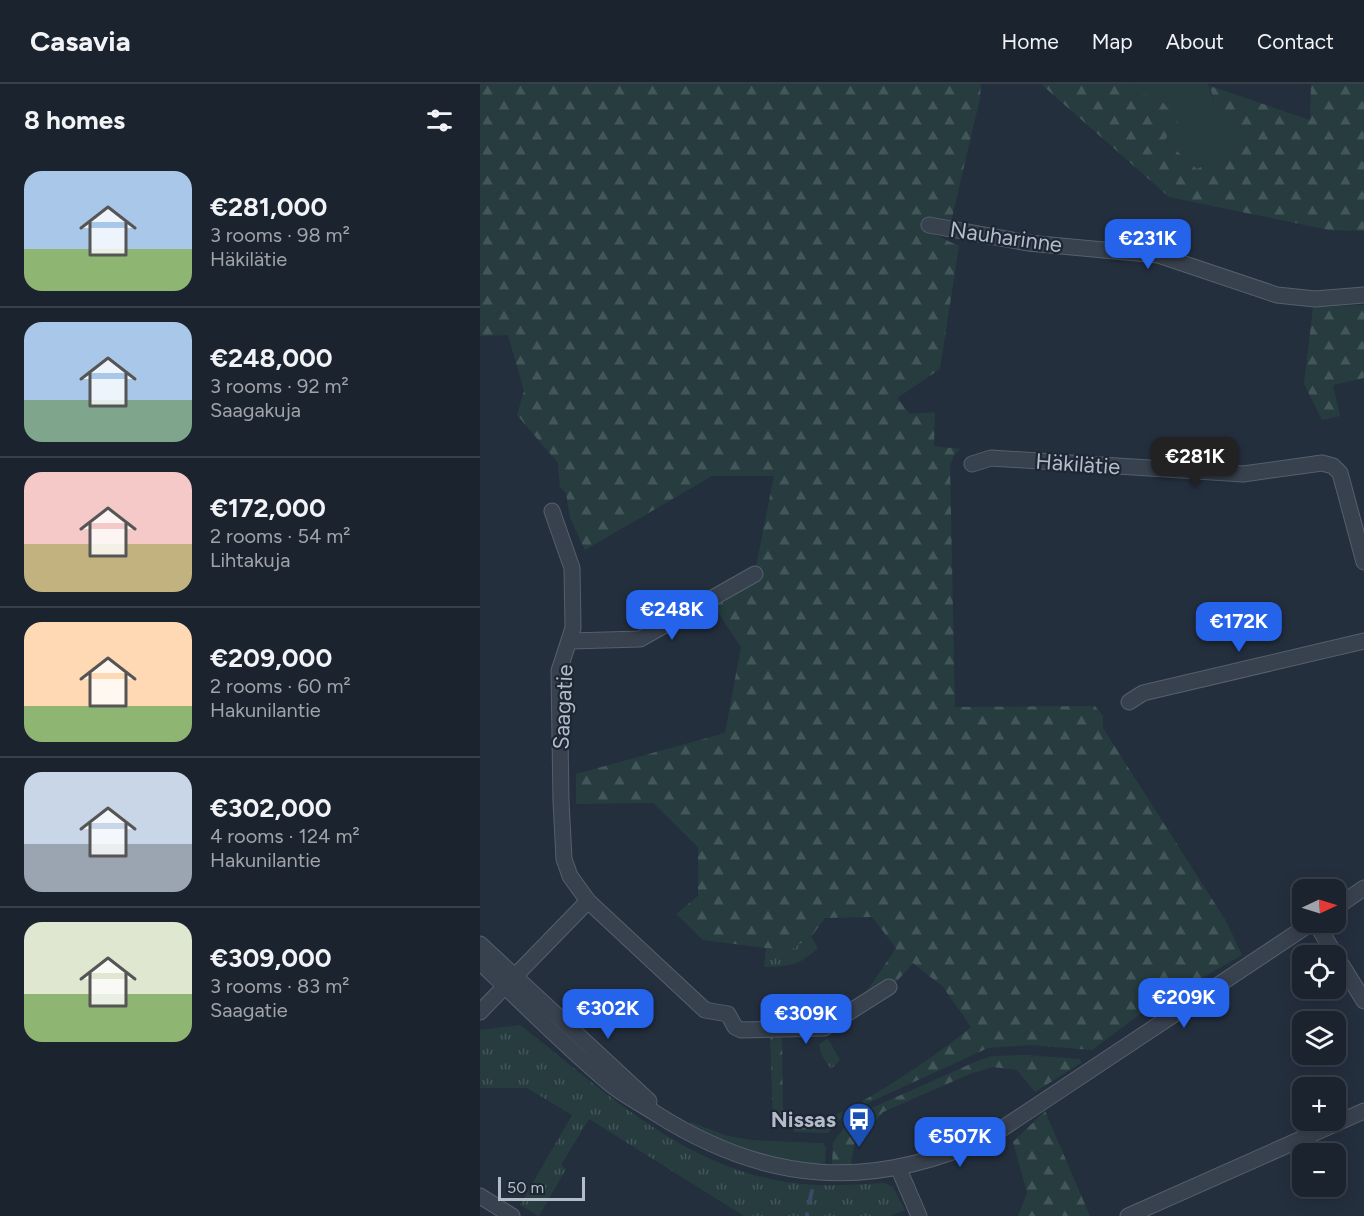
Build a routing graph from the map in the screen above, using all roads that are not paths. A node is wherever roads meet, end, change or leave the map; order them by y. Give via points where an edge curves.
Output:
1 (929, 225) dead end
2 (1364, 295) edge
3 (972, 464) dead end
4 (552, 511) dead end
5 (1364, 562) edge
6 (755, 574) dead end
7 (571, 641) junction
8 (1364, 641) edge
9 (1129, 702) dead end
10 (1364, 888) edge
11 (1346, 900) edge
12 (588, 901) junction
13 (1298, 933) edge
14 (1321, 933) edge
15 (480, 944) edge
16 (480, 962) edge
17 (511, 981) junction
18 (889, 987) dead end
19 (1364, 1001) edge
20 (480, 1012) edge
21 (1364, 1111) edge
22 (898, 1167) junction
23 (480, 1196) edge
24 (512, 1216) edge
25 (919, 1216) edge
26 (1128, 1216) edge

1 - 2 street, Nauharinne via 1028,243 1158,255 1277,295 1315,299
3 - 5 street, Häkilätie via 991,458 1243,474 1322,463 1334,466 1340,473
4 - 7 street, Saagatie via 572,568
6 - 7 street via 640,639
7 - 12 street, Saagatie via 559,671 562,842 570,876
8 - 9 street via 1143,693
10 - 11 street
12 - 17 street
12 - 18 street, Saagatie via 705,1010 728,1014 735,1027 741,1029 824,1028
13 - 22 street via 1005,1128 952,1153
14 - 19 street
15 - 17 street
16 - 17 street
17 - 20 street
17 - 22 street via 678,1127 728,1153 795,1170 849,1173
21 - 26 street
22 - 25 street
23 - 24 street

